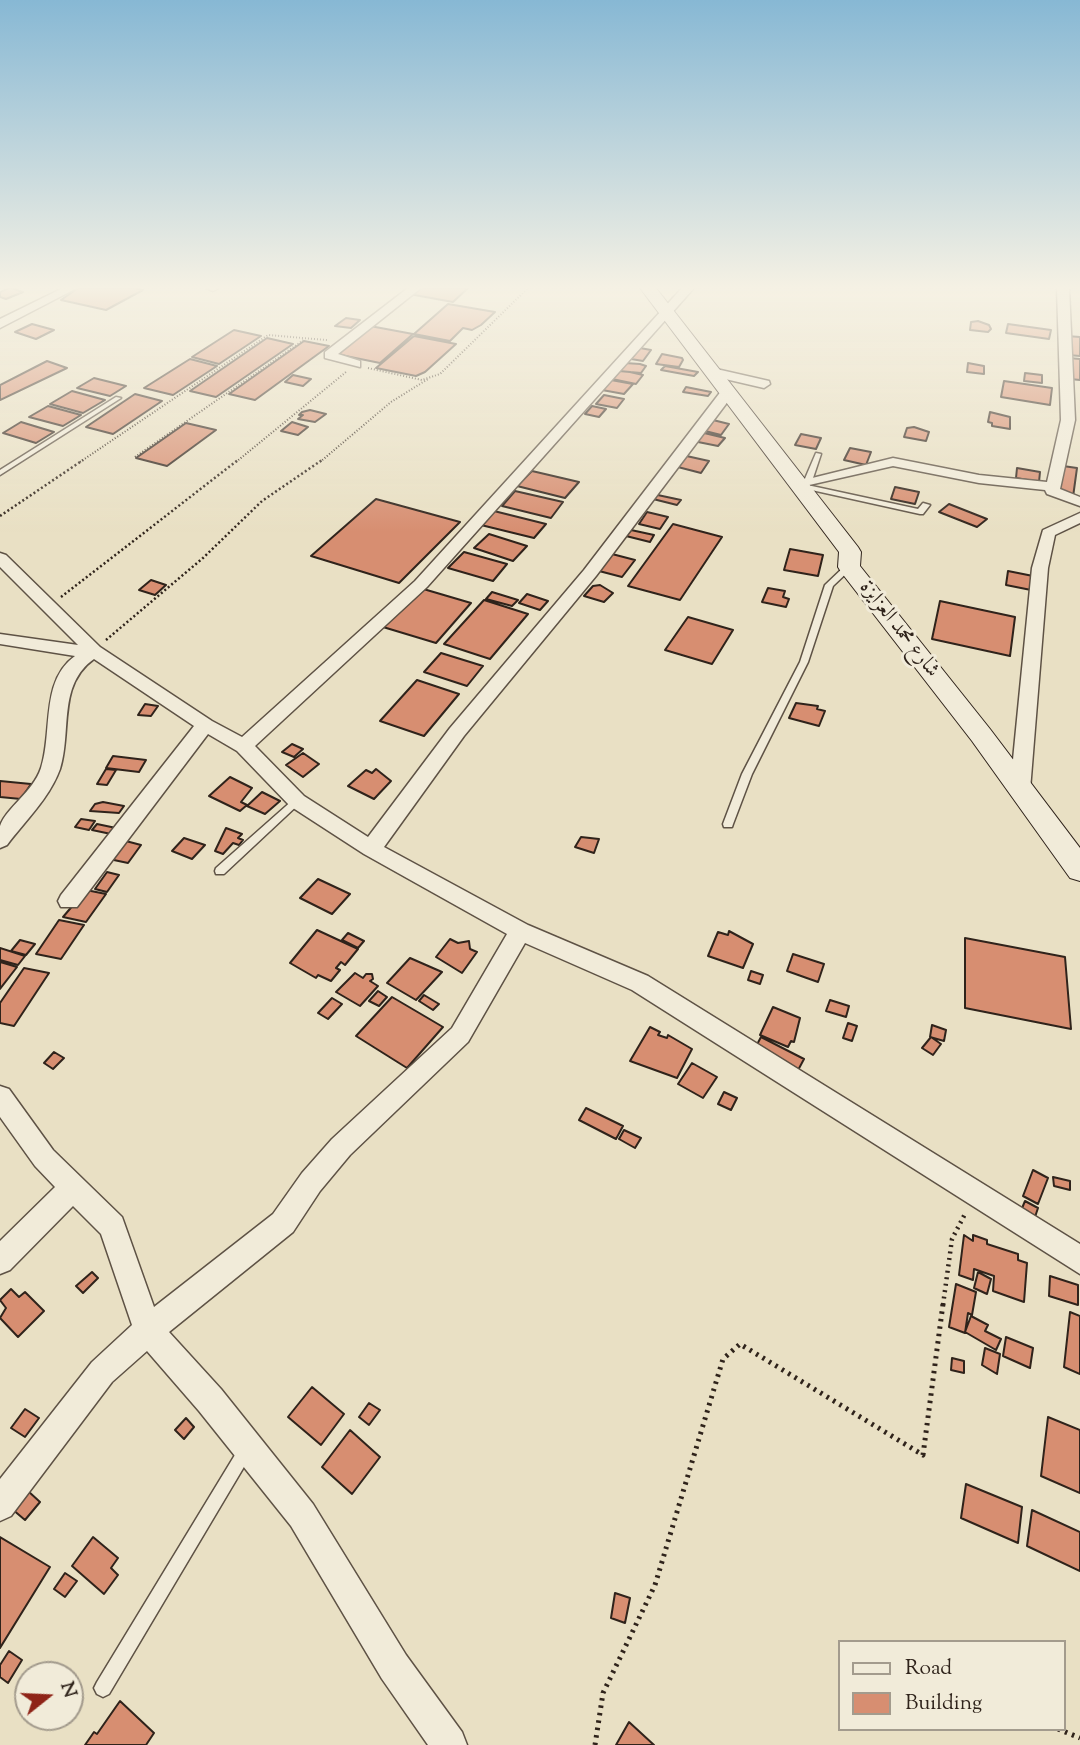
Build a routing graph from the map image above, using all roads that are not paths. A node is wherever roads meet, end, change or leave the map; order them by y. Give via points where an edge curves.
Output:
1 (615, 369) edge
2 (710, 369) edge
3 (1066, 369) edge
4 (712, 372) junction
5 (764, 384) dead end
6 (727, 393) junction
7 (118, 398) dead end
8 (818, 454) dead end
9 (0, 474) edge
10 (804, 483) junction
11 (1053, 487) junction
12 (1080, 502) edge
13 (926, 505) dead end
14 (1080, 517) edge
15 (0, 559) edge
16 (849, 567) junction
17 (0, 639) edge
18 (94, 651) junction
19 (205, 724) junction
20 (244, 746) junction
21 (1020, 790) junction
22 (297, 801) junction
23 (7, 821) edge
24 (728, 824) dead end
25 (0, 840) edge
26 (371, 849) junction
27 (1080, 870) edge
28 (220, 871) dead end
29 (69, 901) dead end
30 (520, 931) junction
31 (0, 1097) edge
32 (74, 1187) junction
33 (0, 1260) edge
34 (1080, 1260) edge
35 (148, 1330) junction
36 (248, 1447) junction
37 (0, 1504) edge
38 (103, 1688) dead end
39 (449, 1745) edge

1 - 20 street via 421,584
2 - 4 main road, شارع محمد العزايزة
3 - 11 street via 1068,420
4 - 5 street
4 - 6 main road, شارع محمد العزايزة
6 - 10 main road, شارع محمد العزايزة
6 - 26 street via 590,573 457,732
7 - 9 lane
8 - 10 lane
10 - 11 street via 892,462
10 - 13 lane via 920,512
10 - 16 main road, شارع محمد العزايزة via 850,552
11 - 12 street via 1055,494
14 - 21 street via 1048,533 1040,568
15 - 18 street
16 - 21 main road, شارع محمد العزايزة
16 - 24 lane via 829,585 803,662 747,774
17 - 18 street
18 - 19 street
18 - 23 street via 77,659 62,687 43,785
19 - 20 street
19 - 29 street
20 - 22 street
21 - 27 main road, شارع محمد العزايزة
22 - 26 street
22 - 28 lane
23 - 25 street
26 - 30 street
30 - 34 street via 640,983
30 - 35 street via 460,1035 341,1147 283,1223
31 - 32 street via 44,1158
32 - 33 street
32 - 35 street via 112,1226
35 - 36 street
35 - 37 street via 102,1372
36 - 38 lane
36 - 39 street via 302,1515 394,1667

